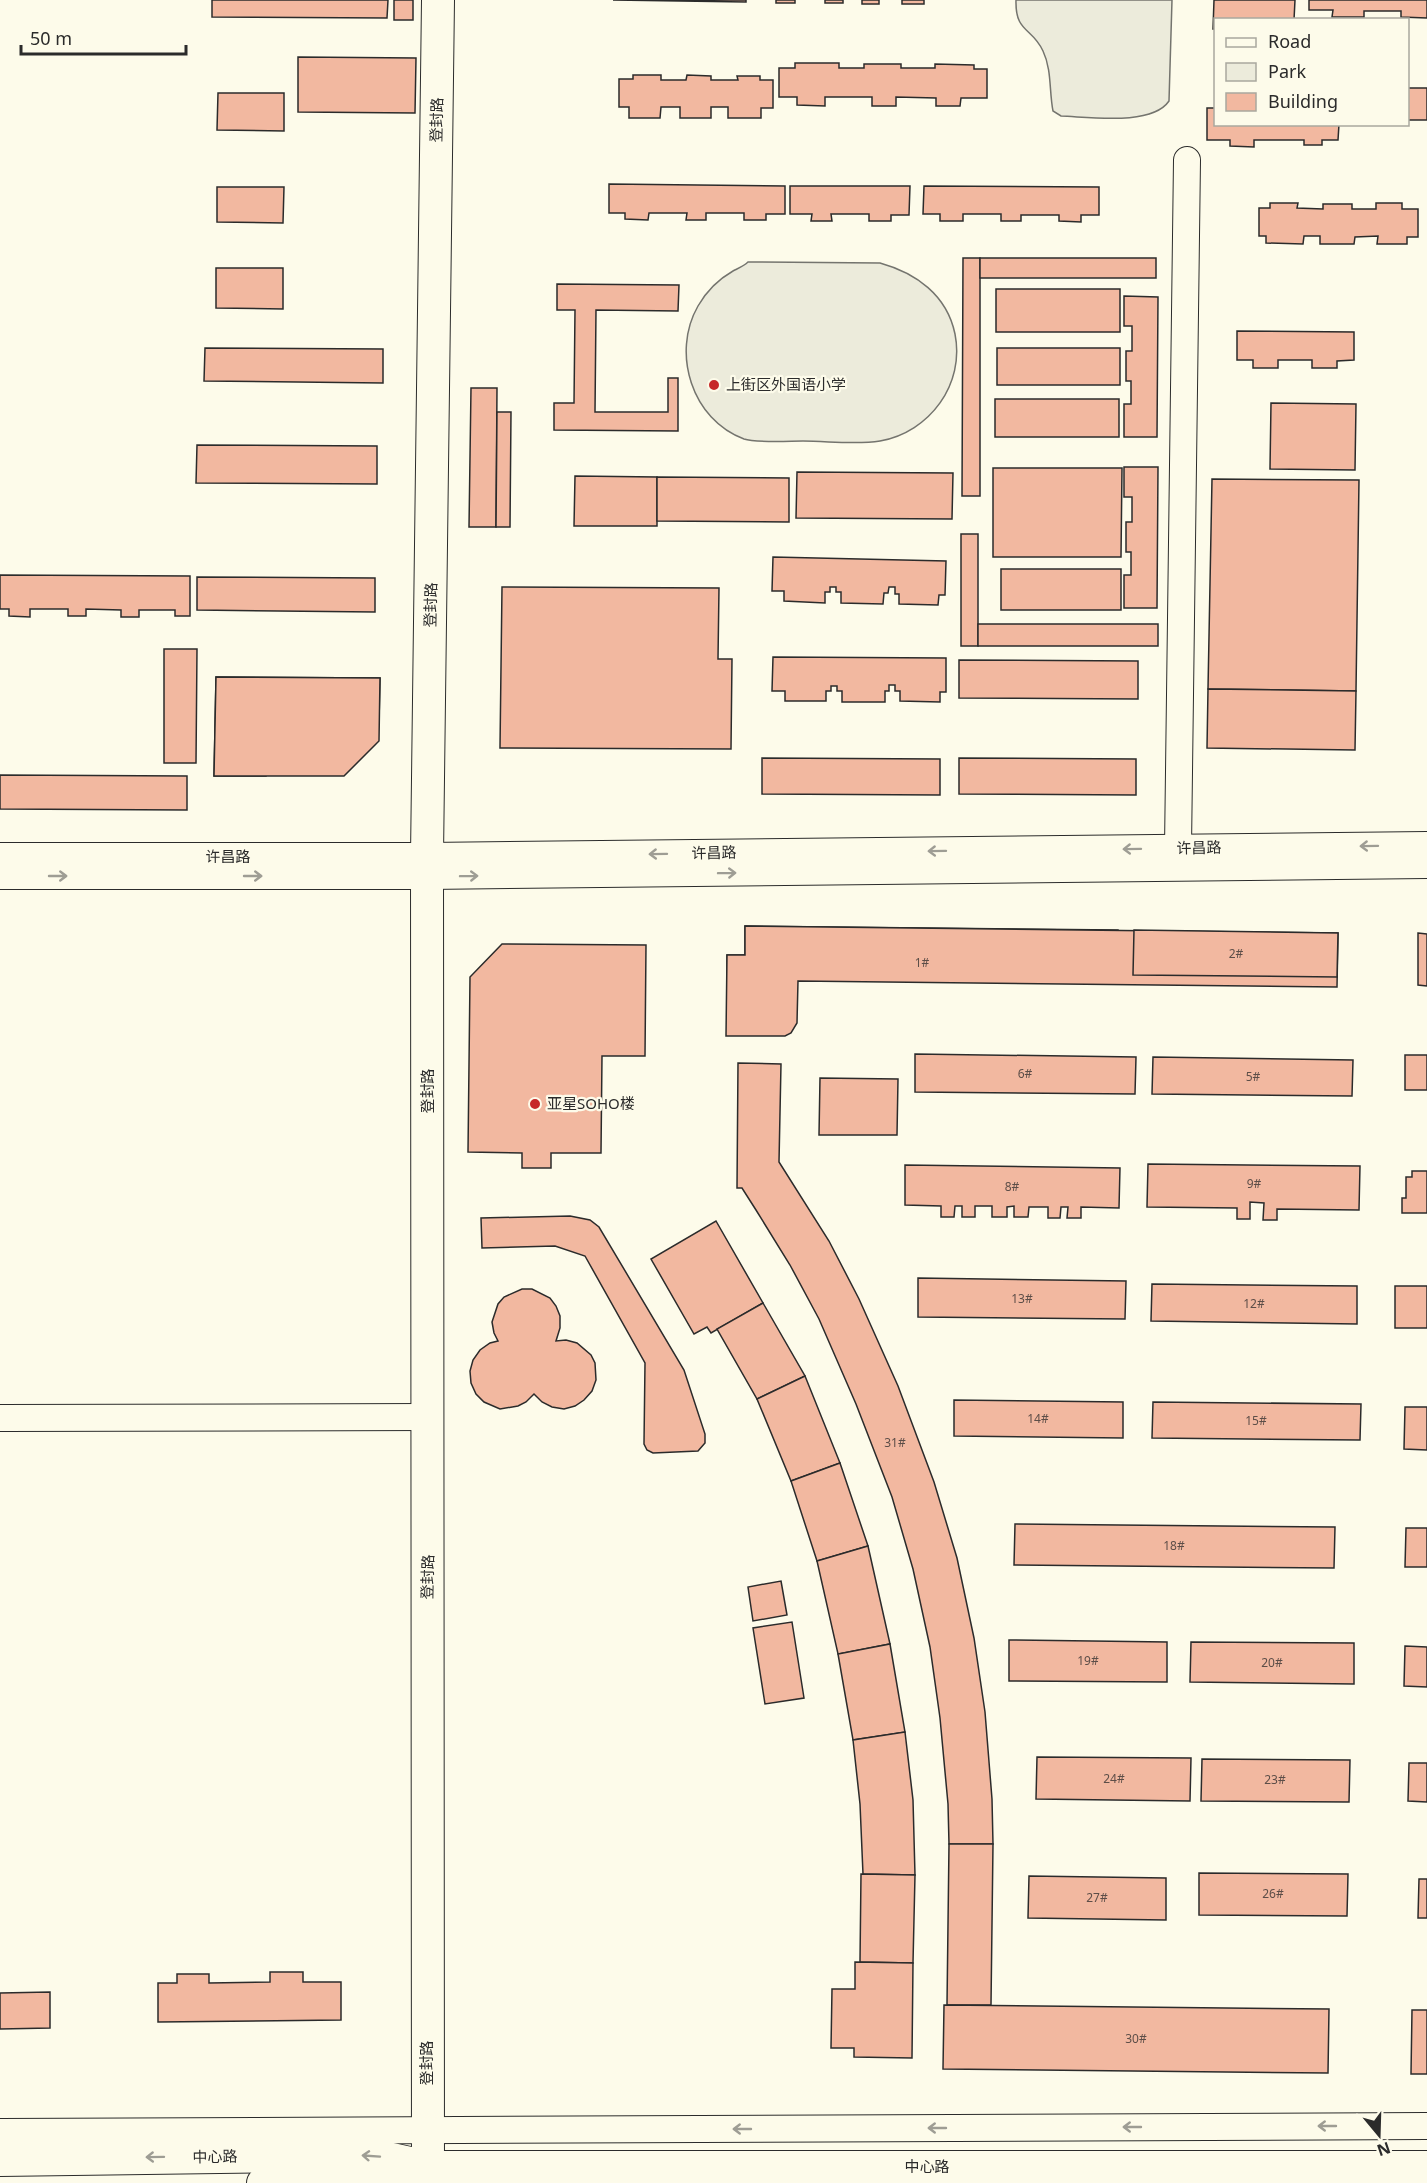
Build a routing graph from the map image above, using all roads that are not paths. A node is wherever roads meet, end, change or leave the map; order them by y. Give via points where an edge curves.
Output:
1 (438, 0) edge
2 (1187, 160) dead end
3 (1427, 845) edge
4 (1178, 848) junction
5 (0, 856) edge
6 (1427, 865) edge
7 (428, 866) junction
8 (0, 876) edge
9 (429, 1417) junction
10 (0, 1418) edge
11 (1427, 2126) edge
12 (428, 2130) junction
13 (0, 2132) edge
14 (0, 2160) edge
15 (1427, 2167) edge
16 (428, 2175) edge
17 (263, 2183) edge

1 - 7 main road, 登封路
2 - 4 street
3 -> 4 street, 许昌路
4 -> 7 street, 许昌路
5 - 7 street, 许昌路
7 -> 6 street, 许昌路
8 -> 7 street, 许昌路
7 - 9 main road, 登封路
9 - 10 street
9 - 12 main road, 登封路
11 -> 12 street
12 - 13 street
12 - 16 main road, 登封路
16 -> 14 main road, 中心路 via 373,2155
15 - 16 main road, 中心路
16 - 17 main road, 中心路 via 370,2181

